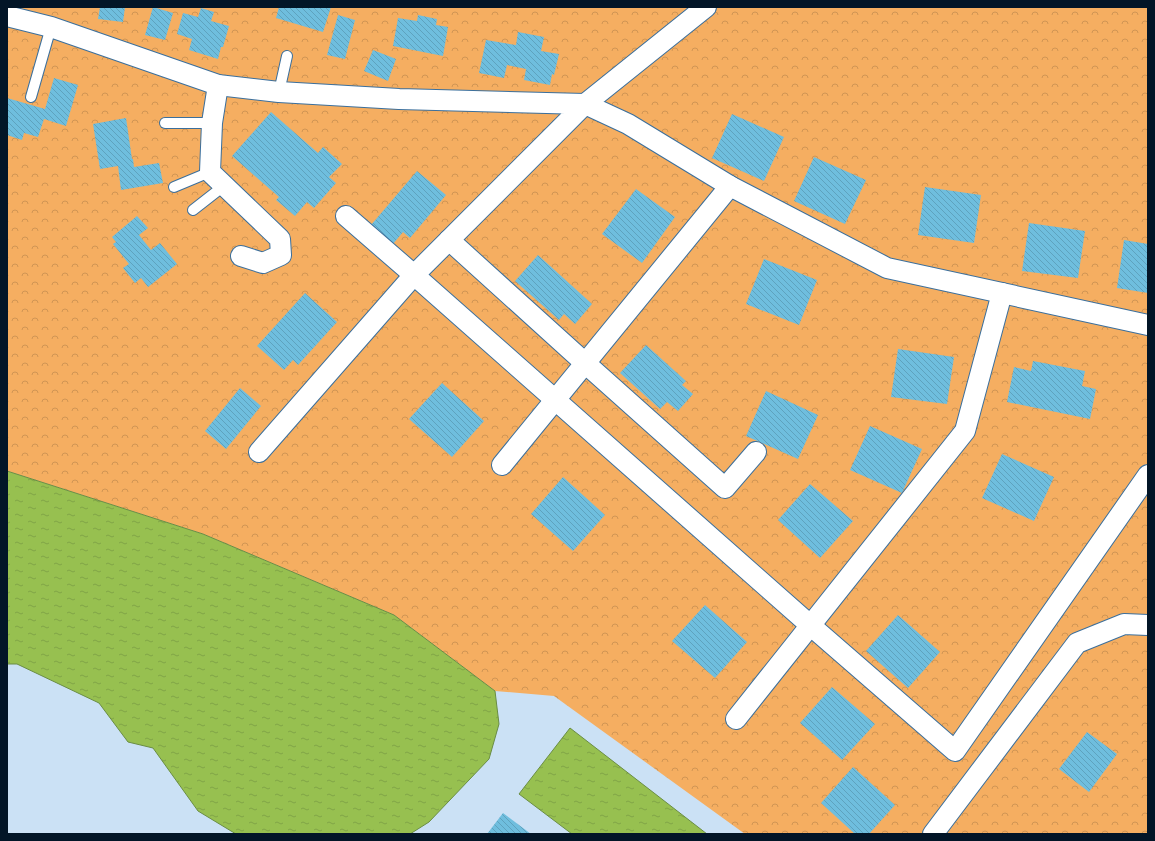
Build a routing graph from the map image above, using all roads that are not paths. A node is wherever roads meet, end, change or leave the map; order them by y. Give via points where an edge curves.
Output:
1 (706, 7) edge
2 (7, 16) edge
3 (52, 27) junction
4 (287, 56) dead end
5 (218, 85) junction
6 (279, 92) junction
7 (31, 97) dead end
8 (585, 104) junction
9 (212, 122) junction
10 (165, 123) dead end
11 (218, 178) junction
12 (730, 186) junction
13 (174, 187) dead end
14 (193, 210) dead end
15 (346, 216) dead end
16 (449, 240) junction
17 (241, 256) dead end
18 (414, 275) junction
19 (1002, 293) junction
20 (1148, 325) edge
21 (584, 363) junction
22 (555, 400) junction
23 (258, 452) dead end
24 (756, 452) dead end
25 (502, 465) dead end
26 (1148, 475) edge
27 (810, 625) junction
28 (1148, 625) edge
29 (736, 719) dead end
30 (933, 834) edge

1 - 8 street
2 - 3 street
3 - 5 street
3 - 7 lane
4 - 6 lane
5 - 6 street
5 - 9 street
6 - 8 street
8 - 12 street via 628,124
8 - 16 street
9 - 10 lane
9 - 11 street
11 - 13 lane
11 - 14 lane
11 - 17 street via 280,239 281,255 263,263
12 - 19 street via 887,268
12 - 21 street
15 - 18 street
16 - 18 street
16 - 21 street
18 - 22 street
18 - 23 street
19 - 20 street
19 - 27 street via 965,431
21 - 22 street
21 - 24 street via 725,488
22 - 25 street
22 - 27 street
26 - 27 street via 955,750
27 - 29 street
28 - 30 street via 1124,624 1078,643

